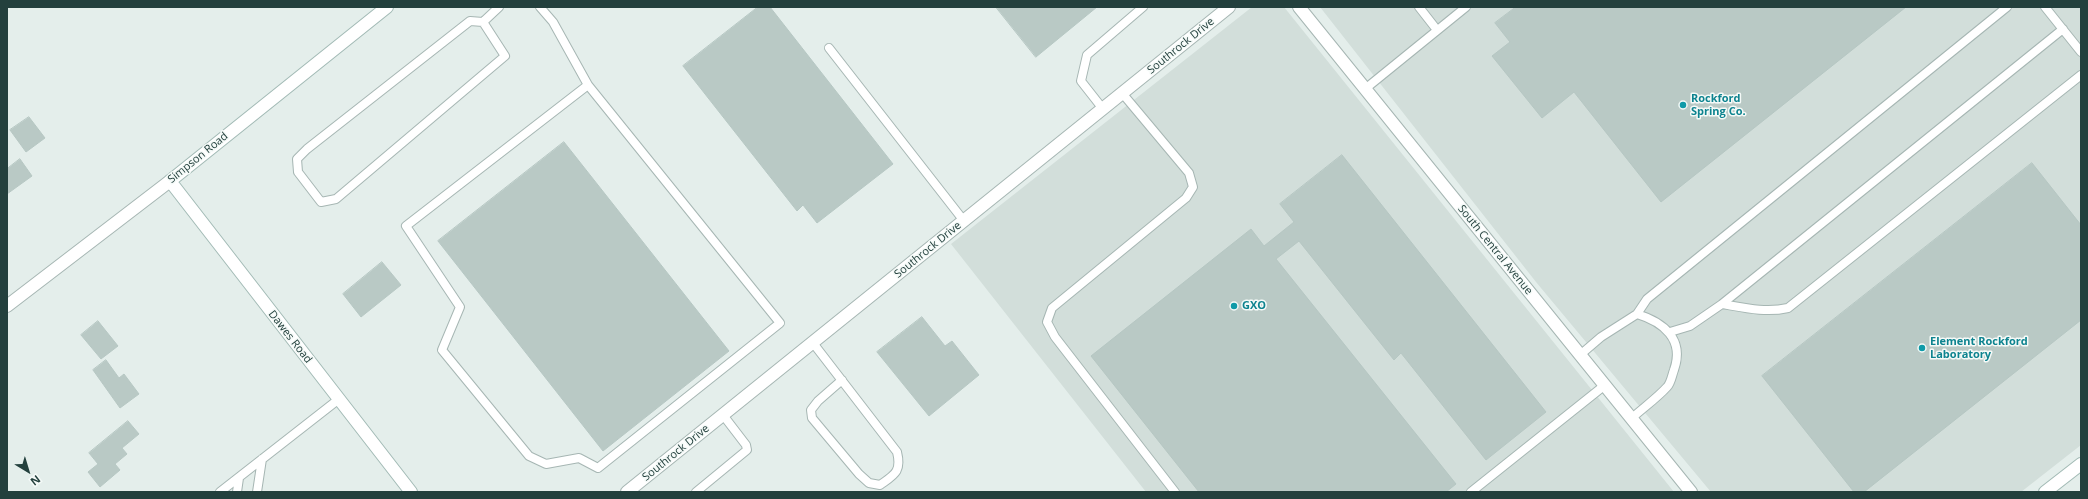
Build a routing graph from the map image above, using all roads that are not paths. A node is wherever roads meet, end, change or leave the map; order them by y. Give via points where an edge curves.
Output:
1 (387, 7) edge
2 (499, 7) edge
3 (540, 7) edge
4 (1143, 7) edge
5 (1229, 7) edge
6 (1299, 7) edge
7 (1419, 7) edge
8 (1466, 7) edge
9 (2007, 7) edge
10 (2045, 7) edge
11 (483, 22) junction
12 (1437, 30) junction
13 (2063, 30) junction
14 (829, 48) dead end
15 (2081, 52) edge
16 (2081, 75) edge
17 (588, 85) junction
18 (1365, 89) junction
19 (1122, 94) junction
20 (1103, 109) junction
21 (170, 181) junction
22 (964, 221) junction
23 (1722, 304) junction
24 (7, 306) edge
25 (1637, 314) junction
26 (1670, 332) junction
27 (813, 343) junction
28 (1580, 355) junction
29 (842, 380) junction
30 (1605, 385) junction
31 (339, 399) junction
32 (723, 415) junction
33 (1632, 418) junction
34 (262, 459) junction
35 (2081, 464) edge
36 (238, 478) junction
37 (223, 491) edge
38 (237, 492) edge
39 (257, 492) edge
40 (411, 492) edge
41 (627, 492) edge
42 (696, 492) edge
43 (1175, 492) edge
44 (1470, 492) edge
45 (1691, 492) edge
46 (2045, 492) edge

1 - 21 street, Simpson Road
2 - 11 lane
3 - 17 lane via 553,22
4 - 20 lane via 1087,54 1081,80
5 - 19 street, Southrock Drive
6 - 18 street, South Central Avenue
7 - 12 lane
8 - 12 lane
9 - 25 lane via 1647,299
10 - 13 lane
11 - 11 lane via 505,56 336,199 321,202 298,172 298,159 307,149 470,21
12 - 18 lane
13 - 15 lane
13 - 23 lane
14 - 22 lane
16 - 23 lane via 1788,308 1754,310
17 - 17 lane via 780,323 598,468 579,458 546,464 529,456 442,350 460,307 406,226
18 - 28 street, South Central Avenue
19 - 20 street, Southrock Drive
19 - 43 lane via 1188,173 1193,187 1186,198 1052,308 1047,322 1054,337
20 - 22 street, Southrock Drive
21 - 24 street, Simpson Road
21 - 31 street, Dawes Road
22 - 27 street, Southrock Drive
23 - 26 lane via 1690,326
25 - 26 lane via 1651,319
25 - 28 lane via 1601,337
26 - 33 lane via 1676,347 1676,364 1668,386
27 - 29 lane
27 - 32 street, Southrock Drive
28 - 30 street, South Central Avenue
29 - 29 lane via 898,452 900,463 896,473 880,485 869,483 859,474 812,418 811,410
30 - 33 street, South Central Avenue
30 - 44 lane
31 - 34 lane
31 - 40 street, Dawes Road
32 - 41 street, Southrock Drive
32 - 42 lane via 746,445 747,450
33 - 45 street, South Central Avenue
34 - 36 lane
34 - 39 lane
35 - 46 street
36 - 37 lane
36 - 38 lane

